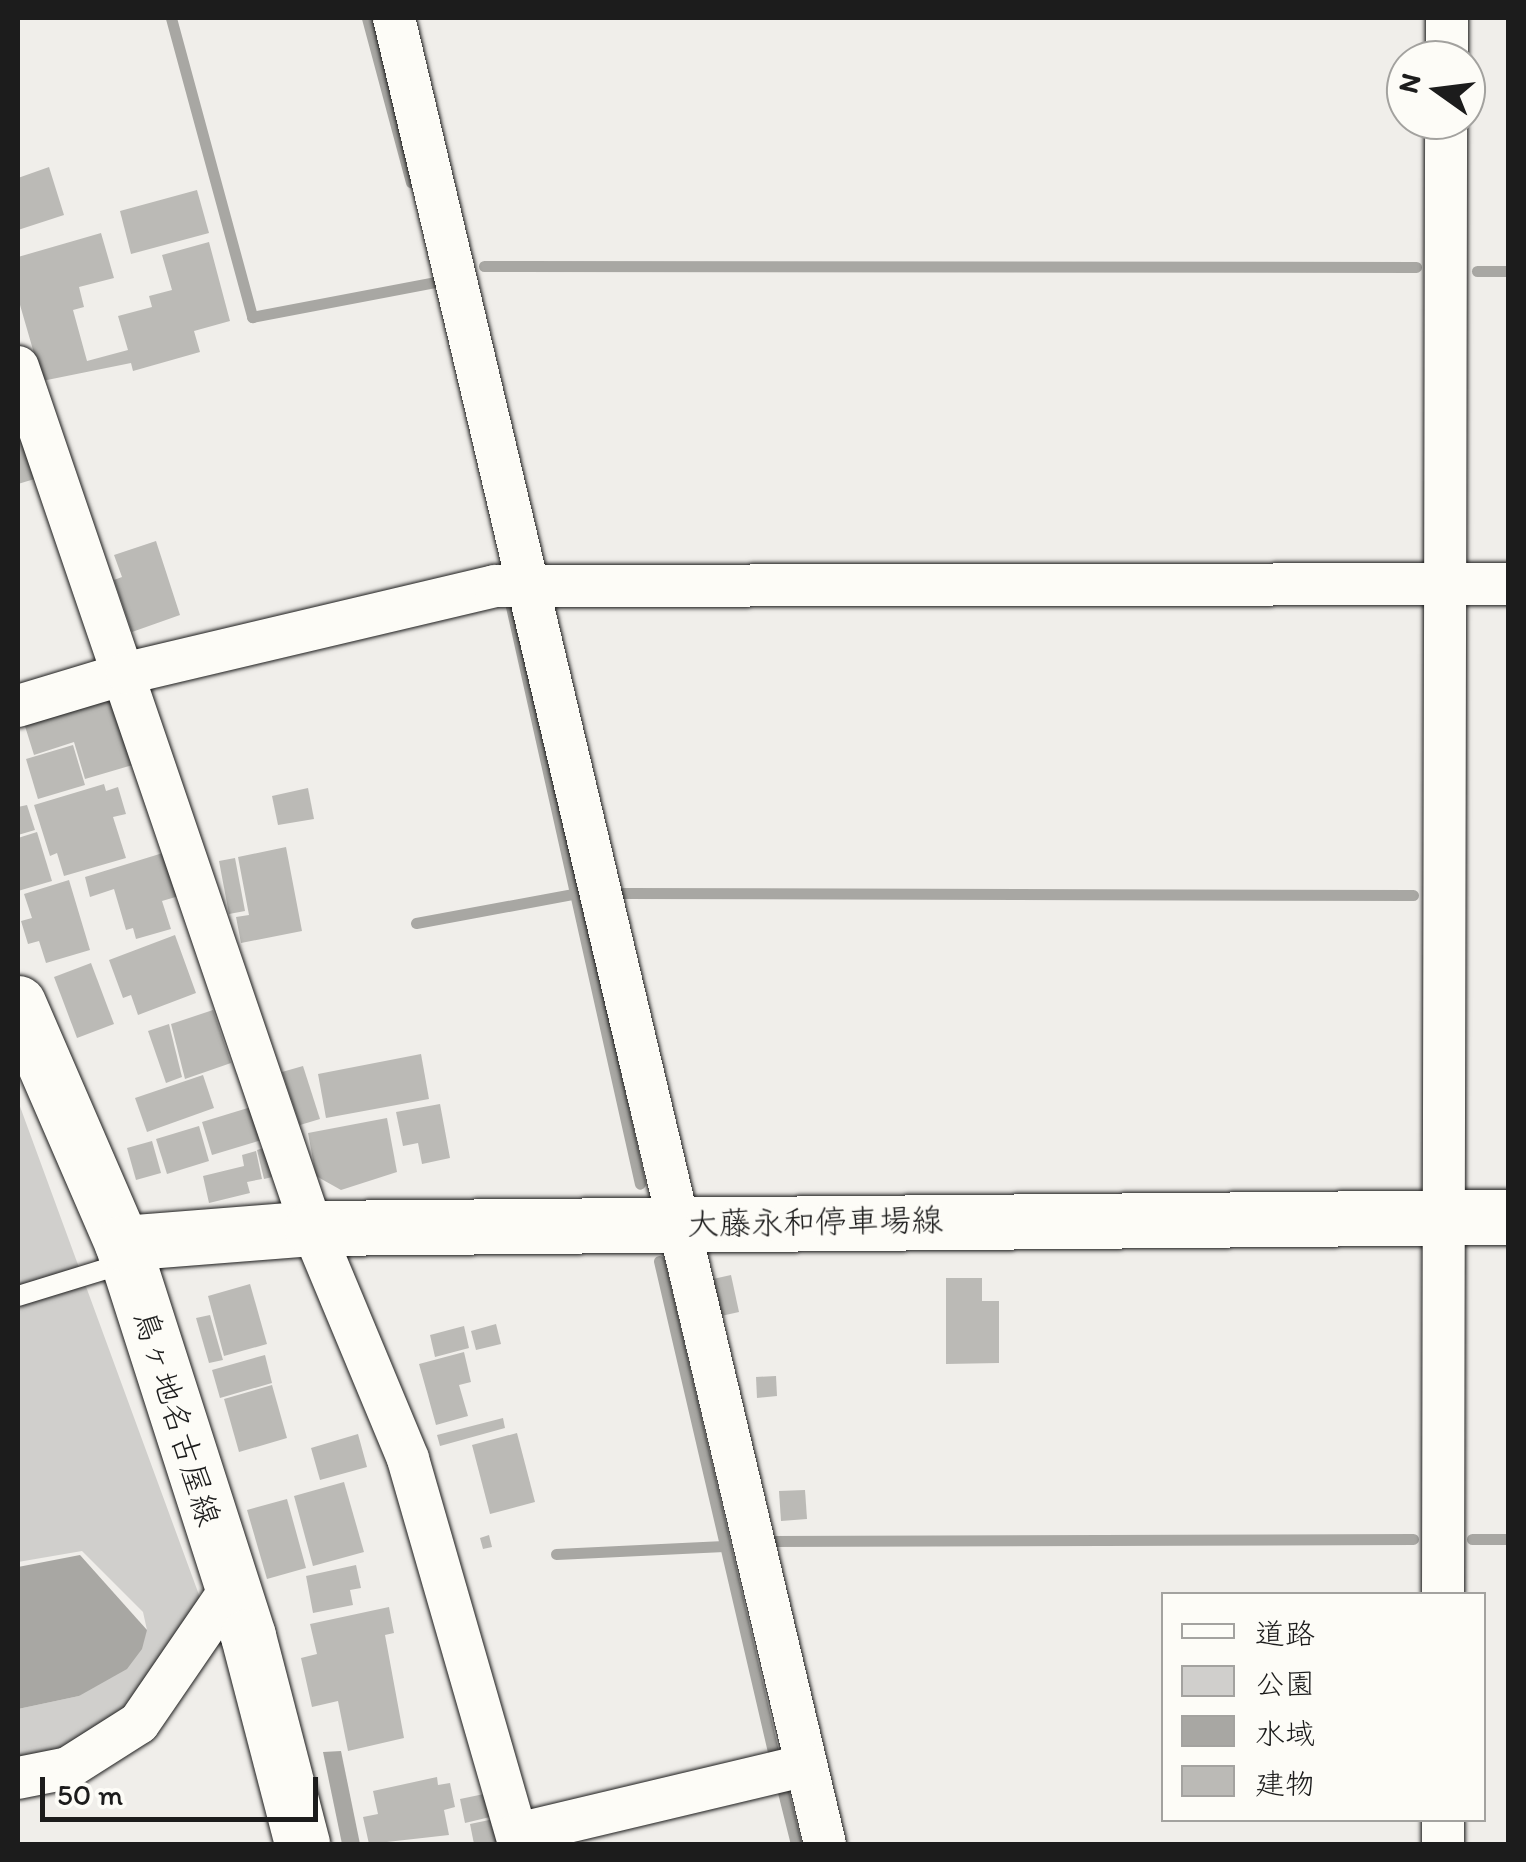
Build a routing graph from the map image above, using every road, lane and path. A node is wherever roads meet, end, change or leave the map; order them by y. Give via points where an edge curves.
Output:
1 (394, 18) edge
2 (1446, 140) edge
3 (18, 367) edge
4 (1443, 584) junction
5 (1508, 584) edge
6 (527, 586) junction
7 (127, 673) junction
8 (18, 706) edge
9 (18, 1002) edge
10 (1444, 1216) junction
11 (1508, 1217) edge
12 (674, 1223) junction
13 (312, 1228) junction
14 (125, 1252) junction
15 (18, 1296) edge
16 (230, 1590) junction
17 (1443, 1592) edge
18 (806, 1765) junction
19 (18, 1778) edge
20 (518, 1839) edge
21 (302, 1844) edge
22 (825, 1844) edge

1 - 6 street
2 - 4 street
3 - 7 street
4 - 5 street
4 - 6 street
4 - 10 street
6 - 7 street via 494,586
6 - 12 street
7 - 8 street
7 - 13 street
9 - 14 main road, 鳥ヶ地名古屋線
10 - 11 main road, 大藤永和停車場線
10 - 12 main road, 大藤永和停車場線
10 - 17 street
12 - 13 main road, 大藤永和停車場線
12 - 18 street
13 - 14 main road, 大藤永和停車場線
13 - 20 street via 408,1459
14 - 15 lane
14 - 16 main road, 鳥ヶ地名古屋線
16 - 19 street via 138,1724 68,1768
16 - 21 main road, 鳥ヶ地名古屋線
18 - 20 street
18 - 22 street

